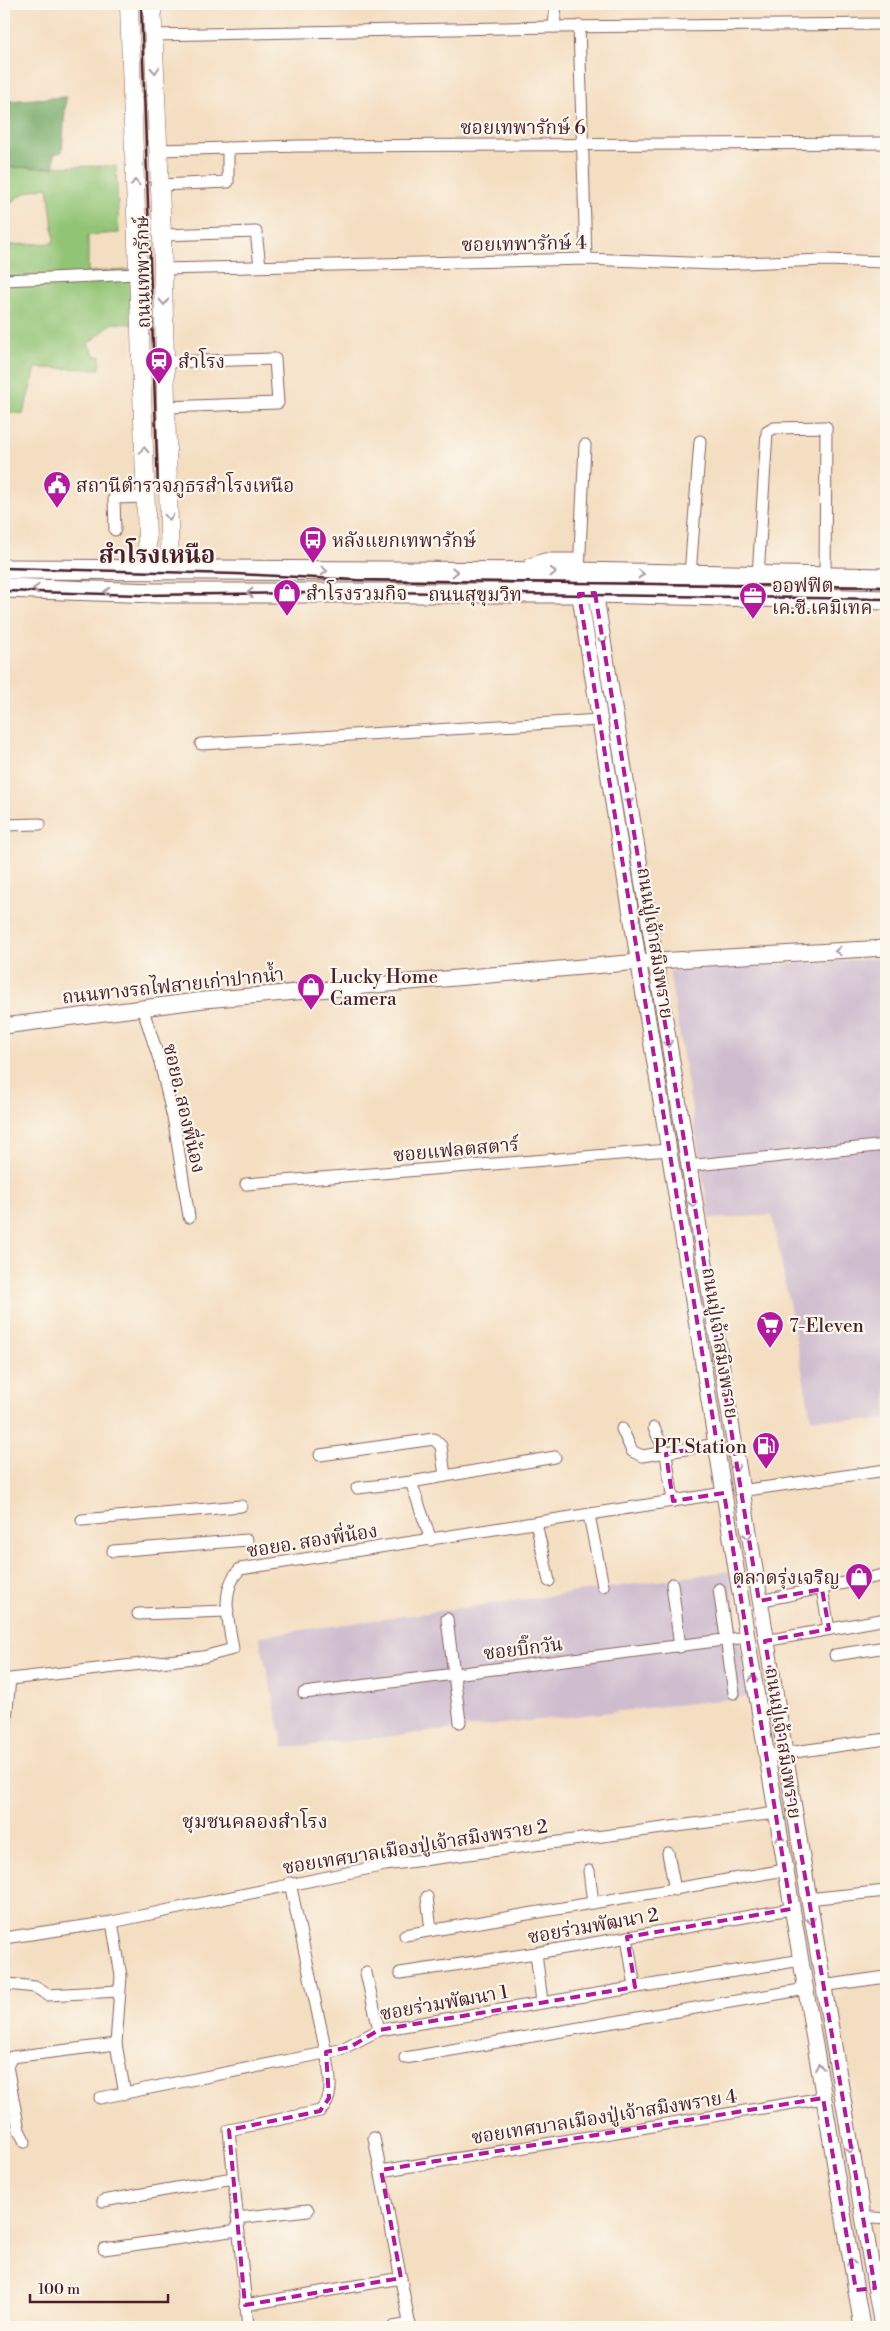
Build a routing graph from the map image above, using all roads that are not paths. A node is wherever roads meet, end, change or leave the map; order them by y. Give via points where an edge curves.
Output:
1 (129, 4) edge
2 (152, 4) edge
3 (556, 4) edge
4 (886, 24) edge
5 (580, 26) junction
6 (554, 27) junction
7 (154, 35) junction
8 (581, 143) junction
9 (886, 143) edge
10 (228, 148) junction
11 (159, 150) junction
12 (160, 185) junction
13 (162, 235) junction
14 (586, 259) junction
15 (886, 262) edge
16 (260, 266) junction
17 (163, 269) junction
18 (138, 274) junction
19 (4, 280) edge
20 (165, 362) junction
21 (166, 407) junction
22 (700, 441) dead end
23 (585, 445) dead end
24 (146, 497) junction
25 (115, 530) dead end
26 (148, 569) junction
27 (170, 569) junction
28 (581, 569) junction
29 (4, 570) edge
30 (68, 570) junction
31 (690, 575) junction
32 (758, 576) junction
33 (825, 577) junction
34 (886, 578) edge
35 (7, 590) edge
36 (68, 591) junction
37 (156, 594) junction
38 (587, 594) junction
39 (886, 600) edge
40 (600, 720) junction
41 (201, 744) dead end
42 (40, 824) dead end
43 (4, 825) edge
44 (886, 948) edge
45 (655, 961) junction
46 (639, 962) junction
47 (142, 1007) junction
48 (4, 1026) edge
49 (886, 1145) edge
50 (669, 1150) junction
51 (688, 1166) junction
52 (246, 1184) dead end
53 (189, 1217) dead end
54 (698, 1284) junction
55 (654, 1428) dead end
56 (622, 1429) dead end
57 (717, 1444) junction
58 (666, 1454) junction
59 (320, 1455) dead end
60 (555, 1457) dead end
61 (886, 1470) edge
62 (445, 1476) junction
63 (411, 1482) junction
64 (357, 1488) dead end
65 (740, 1491) junction
66 (724, 1493) junction
67 (673, 1501) junction
68 (241, 1506) dead end
69 (589, 1514) junction
70 (82, 1520) dead end
71 (536, 1523) junction
72 (247, 1540) dead end
73 (431, 1540) junction
74 (113, 1551) dead end
75 (886, 1575) edge
76 (549, 1581) dead end
77 (672, 1584) dead end
78 (603, 1586) dead end
79 (719, 1589) dead end
80 (822, 1589) junction
81 (759, 1601) junction
82 (228, 1611) junction
83 (138, 1614) dead end
84 (447, 1619) dead end
85 (886, 1619) edge
86 (829, 1629) junction
87 (747, 1637) junction
88 (725, 1640) junction
89 (765, 1641) junction
90 (680, 1647) junction
91 (886, 1647) edge
92 (835, 1655) dead end
93 (454, 1674) junction
94 (7, 1677) edge
95 (304, 1693) dead end
96 (734, 1693) dead end
97 (460, 1722) dead end
98 (4, 1738) edge
99 (886, 1739) edge
100 (784, 1753) junction
101 (766, 1756) junction
102 (776, 1813) junction
103 (668, 1853) dead end
104 (589, 1870) dead end
105 (785, 1870) junction
106 (290, 1883) junction
107 (675, 1890) junction
108 (886, 1891) edge
109 (426, 1897) dead end
110 (807, 1899) junction
111 (593, 1903) junction
112 (791, 1909) junction
113 (112, 1922) junction
114 (431, 1930) junction
115 (405, 1935) dead end
116 (627, 1937) junction
117 (4, 1938) edge
118 (536, 1953) junction
119 (366, 1973) dead end
120 (400, 1973) dead end
121 (803, 1974) junction
122 (886, 1976) edge
123 (820, 1979) junction
124 (8, 1984) dead end
125 (635, 1987) junction
126 (118, 1991) junction
127 (542, 2002) junction
128 (379, 2030) junction
129 (116, 2044) junction
130 (326, 2052) junction
131 (405, 2058) dead end
132 (5, 2069) edge
133 (125, 2094) junction
134 (100, 2098) dead end
135 (824, 2098) junction
136 (844, 2117) junction
137 (827, 2120) junction
138 (374, 2138) dead end
139 (25, 2142) dead end
140 (385, 2170) junction
141 (233, 2178) junction
142 (103, 2201) dead end
143 (308, 2210) dead end
144 (862, 2217) junction
145 (886, 2219) edge
146 (238, 2224) junction
147 (104, 2249) dead end
148 (401, 2278) junction
149 (880, 2287) edge
150 (856, 2290) junction
151 (246, 2305) junction
152 (410, 2326) edge
153 (248, 2327) edge
154 (393, 2327) edge
155 (862, 2327) edge
156 (882, 2327) edge

18 -> 1 main road, ถนนเทพารักษ์
2 - 7 main road, ถนนเทพารักษ์
3 - 6 street
4 - 5 street
5 - 6 street
5 - 8 street
6 - 7 street
7 -> 11 main road, ถนนเทพารักษ์
8 - 9 street, ซอยเทพารักษ์ 6
8 - 10 street, ซอยเทพารักษ์ 6
8 - 14 street
10 - 11 street, ซอยเทพารักษ์ 6
10 - 12 street via 228,182
11 - 12 main road, ถนนเทพารักษ์
12 - 13 main road, ถนนเทพารักษ์
13 - 16 street via 256,232
13 - 17 main road, ถนนเทพารักษ์
14 - 15 street, ซอยเทพารักษ์ 4 via 715,264 825,260
14 - 16 street, ซอยเทพารักษ์ 4
16 - 17 street, ซอยเทพารักษ์ 4
17 -> 20 main road, ถนนเทพารักษ์
18 - 19 street
24 -> 18 main road, ถนนเทพารักษ์
20 - 21 main road, ถนนเทพารักษ์
20 - 21 street via 276,359 278,403
21 -> 27 main road, ถนนเทพารักษ์
22 - 31 street
23 - 28 street
24 - 25 street via 114,498
24 - 26 main road, ถนนเทพารักษ์
26 - 27 highway, ถนนสุขุมวิท
26 - 30 highway, ถนนสุขุมวิท
26 - 37 highway
27 -> 28 highway, ถนนสุขุมวิท via 528,572
27 - 37 highway
28 -> 31 highway, ถนนสุขุมวิท
28 - 38 main road, ถนนปู่เจ้าสมิงพราย
29 - 30 highway, ถนนสุขุมวิท
30 - 36 highway
31 - 32 highway, ถนนสุขุมวิท
32 - 33 highway, ถนนสุขุมวิท
32 - 33 street via 767,432 774,428 826,427
33 - 34 highway, ถนนสุขุมวิท
36 -> 35 highway, ถนนสุขุมวิท
37 -> 36 highway, ถนนสุขุมวิท
38 -> 37 highway, ถนนสุขุมวิท
38 - 39 highway, ถนนสุขุมวิท
38 - 40 main road, ถนนปู่เจ้าสมิงพราย
38 -> 45 main road, ถนนปู่เจ้าสมิงพราย
40 - 41 street
40 - 46 main road, ถนนปู่เจ้าสมิงพราย
42 - 43 street
44 -> 45 main road, ถนนทางรถไฟสายเก่าปากน้ำ
45 - 46 main road, ถนนทางรถไฟสายเก่าปากน้ำ
45 -> 51 main road, ถนนปู่เจ้าสมิงพราย
46 - 47 main road, ถนนทางรถไฟสายเก่าปากน้ำ
46 - 50 main road, ถนนปู่เจ้าสมิงพราย
47 - 48 main road, ถนนทางรถไฟสายเก่าปากน้ำ
47 - 53 street, ซอยอ. สองพี่น้อง via 160,1062 174,1122
49 - 51 street
50 - 52 street, ซอยแฟลตสตาร์
50 - 54 main road, ถนนปู่เจ้าสมิงพราย
51 -> 54 main road, ถนนปู่เจ้าสมิงพราย
54 - 57 main road, ถนนปู่เจ้าสมิงพราย
54 -> 65 main road, ถนนปู่เจ้าสมิงพราย
55 - 58 street
56 - 58 street via 636,1455
57 - 58 street
57 - 66 main road, ถนนปู่เจ้าสมิงพราย
58 - 67 street
59 - 62 street via 434,1439 441,1446
60 - 62 street
61 - 65 street
62 - 63 street
63 - 64 street
63 - 73 street
65 - 66 main road
65 -> 81 main road, ถนนปู่เจ้าสมิงพราย
66 - 67 street, ซอยอ. สองพี่น้อง
66 - 87 main road, ถนนปู่เจ้าสมิงพราย
67 - 69 street, ซอยอ. สองพี่น้อง
68 - 70 street
69 - 71 street, ซอยอ. สองพี่น้อง
69 - 78 street
71 - 73 street, ซอยอ. สองพี่น้อง
71 - 76 street
72 - 74 street
73 - 82 street, ซอยอ. สองพี่น้อง via 240,1569 232,1577
75 - 80 street via 832,1584
77 - 90 street
79 - 88 street
80 - 81 street
80 - 86 street
81 - 89 main road, ถนนปู่เจ้าสมิงพราย
82 - 83 street
82 - 94 street, ซอยอ. สองพี่น้อง via 233,1649 204,1657
84 - 93 street
85 - 86 street
86 - 89 street
87 - 88 street, ซอยบิ๊กวัน
101 -> 87 main road, ถนนปู่เจ้าสมิงพราย
88 - 90 street, ซอยบิ๊กวัน
88 - 96 street
89 - 100 main road, ถนนปู่เจ้าสมิงพราย
90 - 93 street, ซอยบิ๊กวัน
91 - 92 street
93 - 95 street, ซอยบิ๊กวัน
93 - 97 street
94 - 98 street, ซอยอ. สองพี่น้อง
99 - 100 street
100 - 101 street
100 - 110 main road, ถนนปู่เจ้าสมิงพราย
101 - 102 main road, ถนนปู่เจ้าสมิงพราย
105 -> 102 main road, ถนนปู่เจ้าสมิงพราย
102 - 106 street, ซอยเทศบาลเมืองปู่เจ้าสมิงพราย 2 via 385,1865
103 - 107 street
104 - 111 street
105 - 107 street
105 - 112 main road, ถนนปู่เจ้าสมิงพราย
106 - 113 street, ซอยเทศบาลเมืองปู่เจ้าสมิงพราย 2
106 - 130 street
107 - 111 street
108 - 110 street
109 - 114 street
110 -> 123 main road, ถนนปู่เจ้าสมิงพราย
111 - 114 street
112 - 116 street, ซอยร่วมพัฒนา 2
112 - 121 main road, ถนนปู่เจ้าสมิงพราย
113 - 117 street, ซอยเทศบาลเมืองปู่เจ้าสมิงพราย 2
113 - 126 street via 121,1976
114 - 115 street
116 - 118 street, ซอยร่วมพัฒนา 2
116 - 125 street
118 - 120 street, ซอยร่วมพัฒนา 2
118 - 127 street
119 - 128 street
121 - 123 main road
121 - 125 street, ซอยร่วมพัฒนา 1
121 - 131 street
135 -> 121 main road, ถนนปู่เจ้าสมิงพราย
122 - 123 street
123 - 136 main road, ถนนปู่เจ้าสมิงพราย
124 - 126 street via 35,1987 48,1995
125 - 127 street, ซอยร่วมพัฒนา 1
126 - 129 street
127 - 128 street, ซอยร่วมพัฒนา 1
128 - 130 street, ซอยร่วมพัฒนา 1 via 350,2047
129 - 132 street via 12,2057
129 - 133 street
130 - 133 street, ซอยร่วมพัฒนา 1
130 - 141 street via 329,2098 320,2111 228,2130
132 - 139 street via 19,2130
133 - 134 street, ซอยร่วมพัฒนา 1
135 - 137 main road, ถนนปู่เจ้าสมิงพราย
135 - 140 street, ซอยเทศบาลเมืองปู่เจ้าสมิงพราย 4
136 - 137 main road
136 -> 144 main road, ถนนปู่เจ้าสมิงพราย
150 -> 137 main road, ถนนปู่เจ้าสมิงพราย
138 - 140 street
140 - 148 street
141 - 142 street
141 - 146 street
143 - 146 street
144 - 145 street
144 - 149 main road, ถนนปู่เจ้าสมิงพราย
146 - 147 street
146 - 151 street
148 - 151 street
148 - 152 street
149 - 150 main road
149 - 156 main road, ถนนปู่เจ้าสมิงพราย
150 - 155 main road, ถนนปู่เจ้าสมิงพราย
151 - 153 street
152 - 154 street

